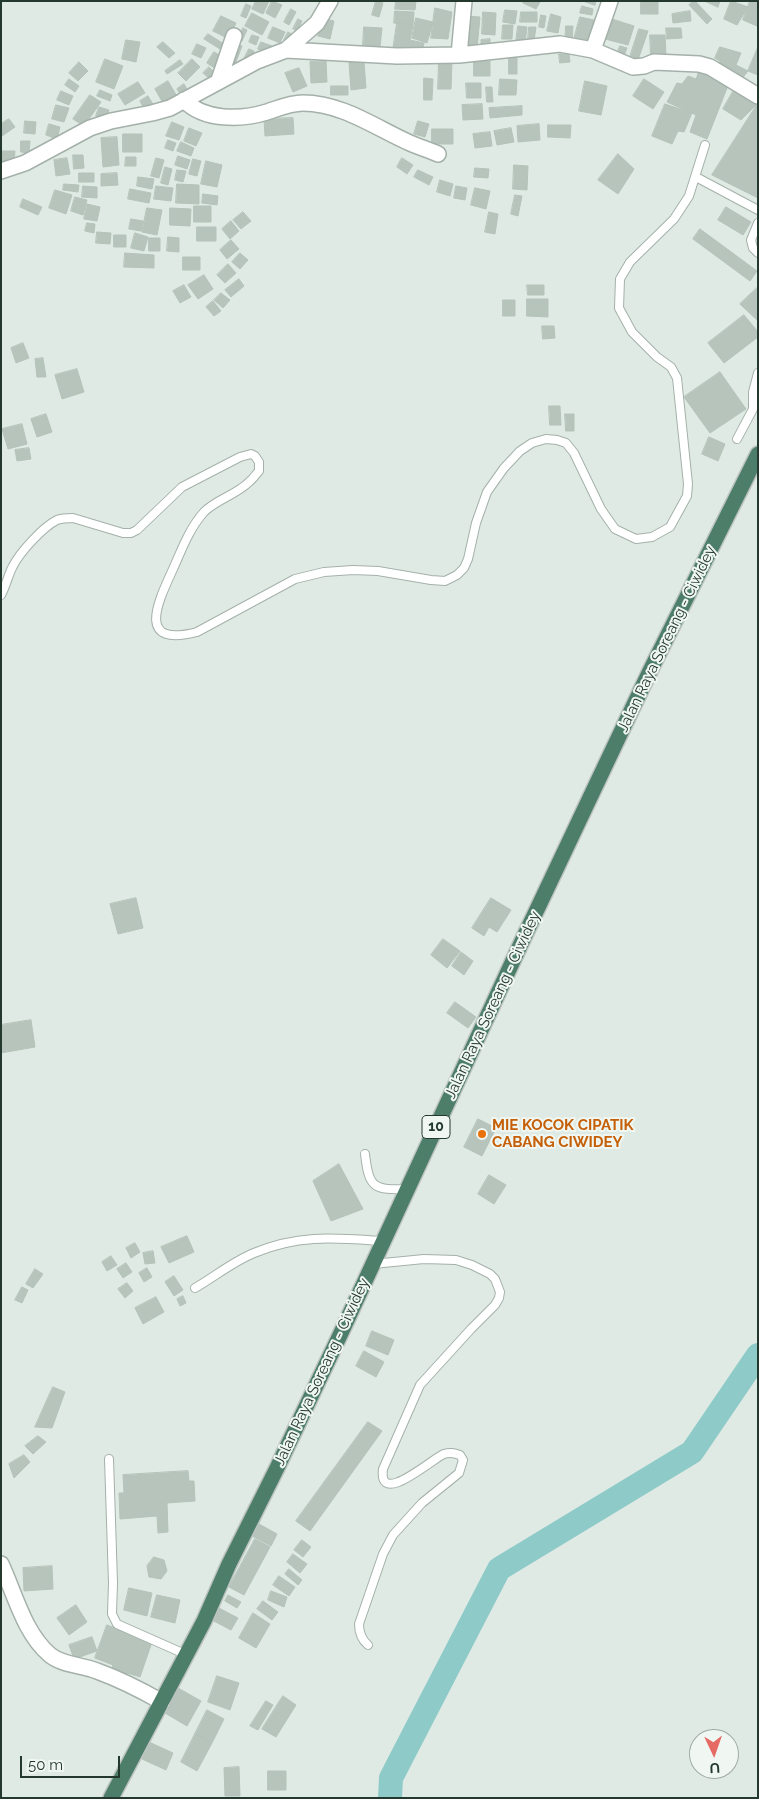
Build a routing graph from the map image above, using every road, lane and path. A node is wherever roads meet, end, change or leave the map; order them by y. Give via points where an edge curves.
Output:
1 (330, 1) edge
2 (464, 1) edge
3 (610, 1) edge
4 (234, 36) dead end
5 (286, 50) junction
6 (593, 50) junction
7 (459, 55) junction
8 (219, 80) junction
9 (758, 96) edge
10 (184, 100) junction
11 (705, 145) dead end
12 (438, 154) dead end
13 (1, 171) edge
14 (696, 177) junction
15 (758, 210) edge
16 (758, 223) edge
17 (758, 253) edge
18 (758, 373) edge
19 (737, 439) dead end
20 (758, 454) edge
21 (1, 595) edge
22 (365, 1154) dead end
23 (408, 1189) junction
24 (382, 1241) junction
25 (371, 1264) junction
26 (195, 1288) dead end
27 (109, 1459) dead end
28 (1, 1564) edge
29 (368, 1645) dead end
30 (187, 1655) junction
31 (162, 1702) junction
32 (111, 1798) edge

1 - 5 street via 317,23
2 - 7 street
3 - 6 street
4 - 8 street
5 - 7 street via 397,56
5 - 8 street
6 - 7 street via 560,44
6 - 9 street via 633,67 654,62 710,66
8 - 10 street
10 - 12 street via 200,112 237,117 285,105 304,103 329,107 371,122 409,143
10 - 13 street via 170,108 90,128 25,163
11 - 14 lane
14 - 15 lane
14 - 21 lane via 689,196 674,219 630,262 620,279 619,308 632,332 671,367 677,378 688,484 687,496 670,527 652,537 636,539 615,529 574,453 566,444 546,440 532,443 520,451 487,492 468,559 457,575 445,581 378,571 324,572 295,579 197,632 183,636 163,633 157,626 156,616 160,597 191,528 206,511 248,483 259,471 258,462 251,454 182,487 131,533 73,518 57,520 12,566
16 - 17 lane via 752,248
18 - 19 lane via 753,409
20 - 23 highway, Jalan Raya Soreang - Ciwidey / 10 via 649,673
22 - 23 lane via 367,1172 375,1185 383,1190
23 - 24 highway, Jalan Raya Soreang - Ciwidey / 10
24 - 25 highway, Jalan Raya Soreang - Ciwidey / 10
24 - 26 lane via 324,1237 287,1242 253,1253
25 - 29 lane via 424,1259 456,1260 490,1274 500,1292 495,1305 420,1385 382,1469 384,1482 395,1484 445,1454 460,1454 463,1460 459,1473 422,1503 394,1535 383,1554 359,1624 363,1641
25 - 30 highway, Jalan Raya Soreang - Ciwidey / 10 via 341,1334
27 - 30 lane via 112,1614 117,1624
28 - 31 street via 26,1622 40,1646 51,1656 96,1670 139,1688
30 - 31 highway, Jalan Raya Soreang - Ciwidey / 10
31 - 32 highway, Jalan Raya Soreang - Ciwidey / 10

